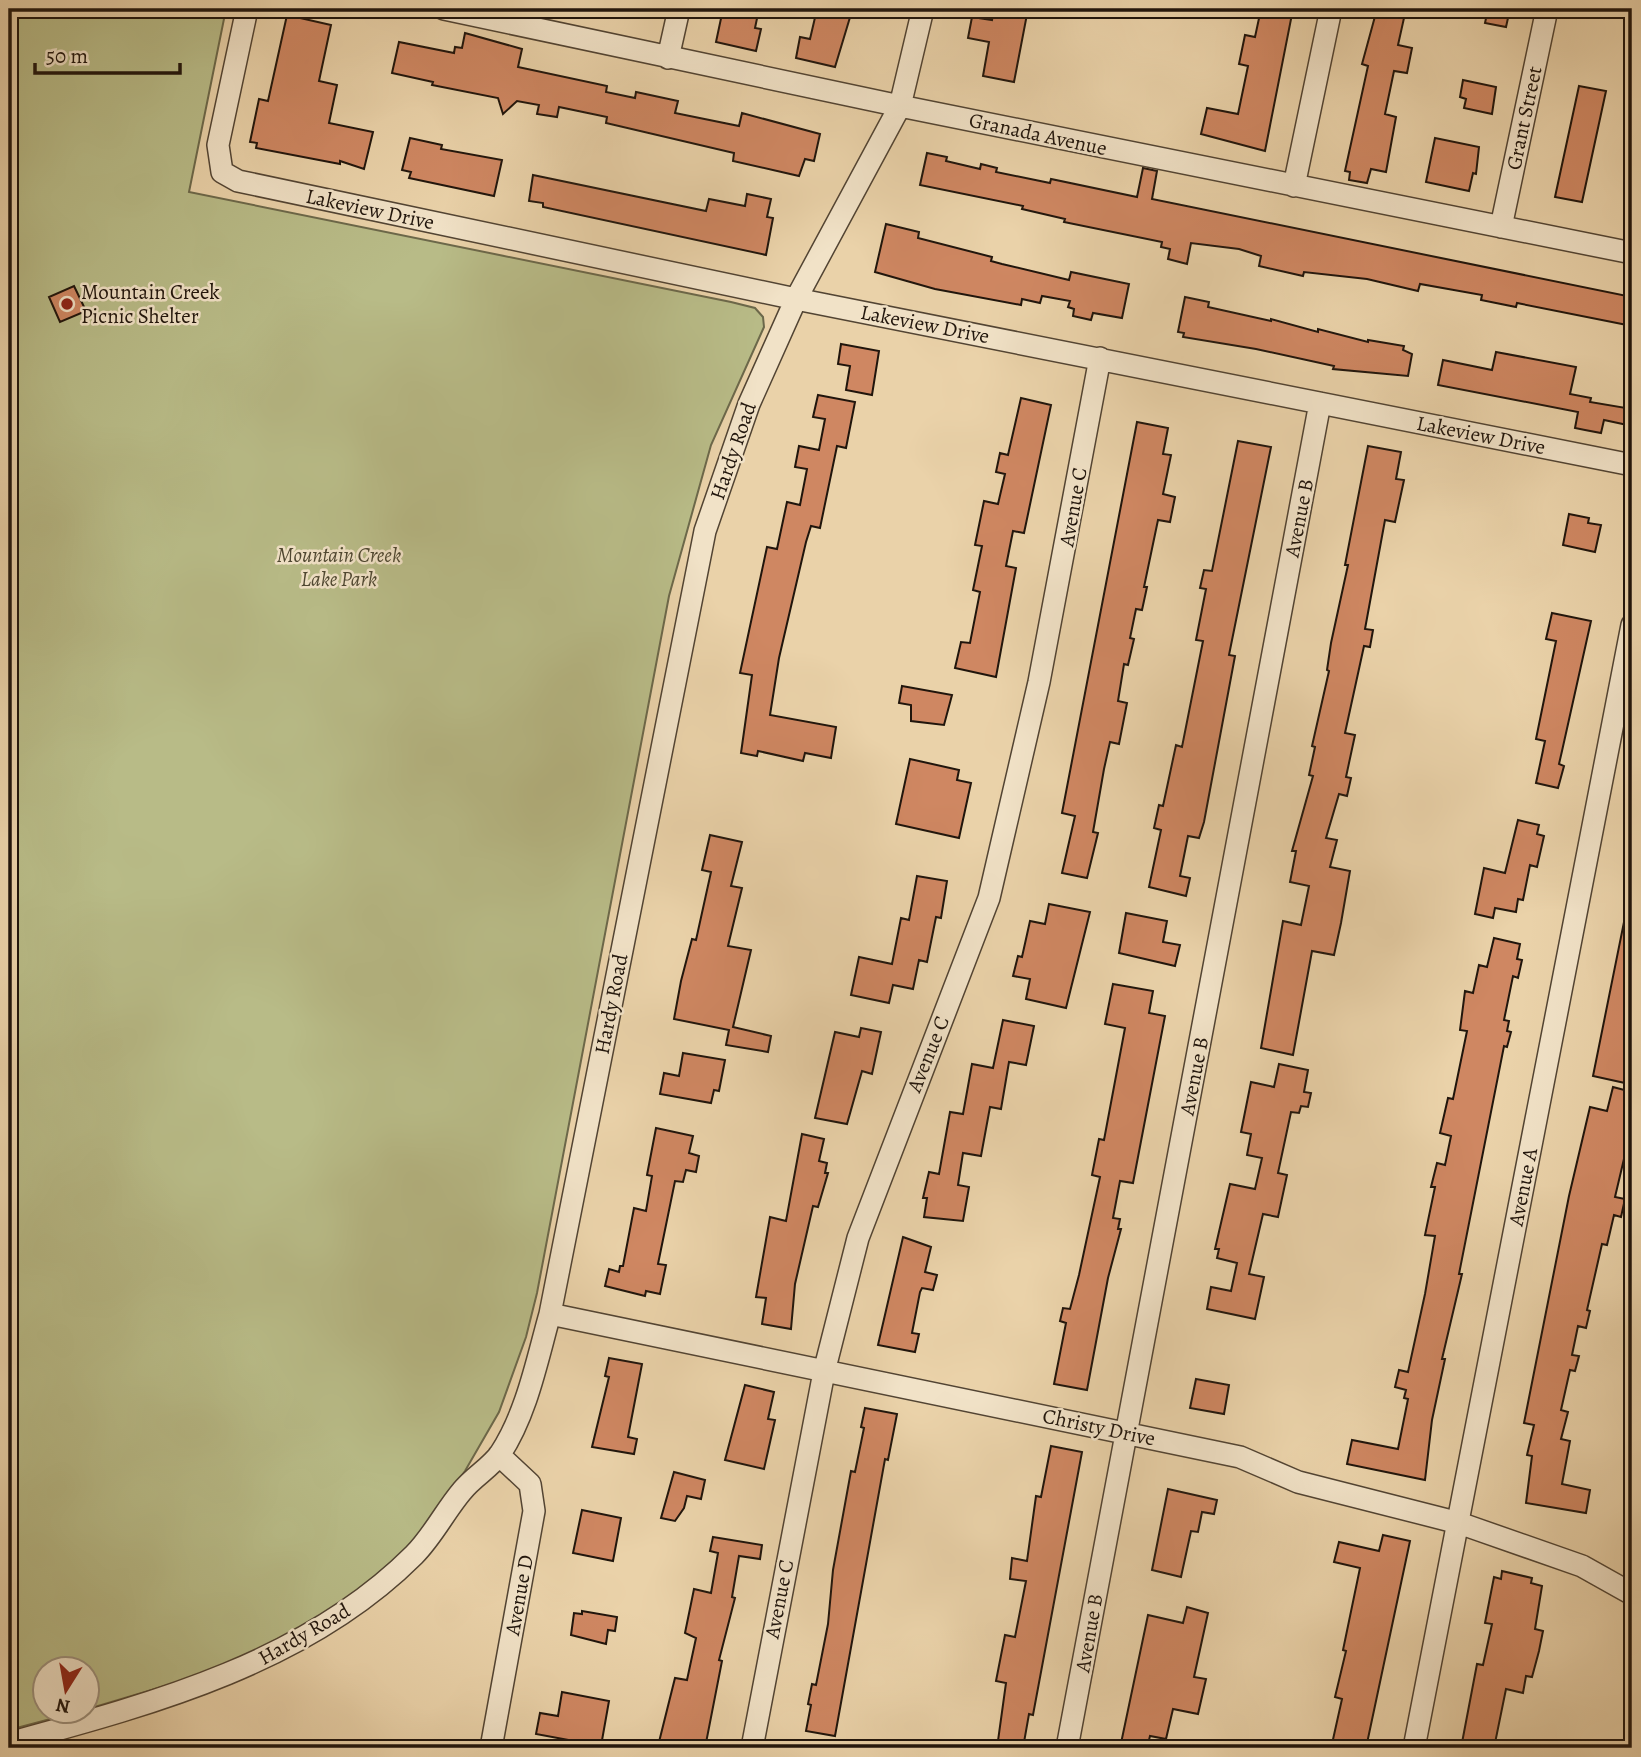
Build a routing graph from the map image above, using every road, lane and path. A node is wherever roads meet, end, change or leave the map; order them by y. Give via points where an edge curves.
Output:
1 (247, 9) edge
2 (678, 9) edge
3 (923, 9) edge
4 (1331, 9) edge
5 (1547, 9) edge
6 (457, 10) edge
7 (668, 58) junction
8 (900, 106) junction
9 (1294, 186) junction
10 (1501, 227) junction
11 (1632, 253) edge
12 (796, 299) junction
13 (1100, 358) junction
14 (1320, 403) junction
15 (1632, 465) edge
16 (1632, 625) edge
17 (550, 1314) junction
18 (824, 1372) junction
19 (1127, 1432) junction
20 (499, 1455) junction
21 (1459, 1523) junction
22 (1632, 1594) edge
23 (9, 1743) edge
24 (491, 1748) edge
25 (752, 1748) edge
26 (1067, 1748) edge
27 (1414, 1748) edge

1 - 12 street, Lakeview Drive via 218,145 222,172 238,181
2 - 7 street
3 - 8 street, Hardy Road
4 - 9 street
5 - 10 street, Grant Street
6 - 7 street, Granada Avenue
7 - 8 street, Granada Avenue
8 - 9 street, Granada Avenue
8 - 12 street, Hardy Road
9 - 10 street, Granada Avenue
10 - 11 street, Granada Avenue
12 - 13 street, Lakeview Drive
12 - 17 street, Hardy Road via 749,404 705,531
13 - 14 street, Lakeview Drive
13 - 18 street, Avenue C via 1039,682 989,898 858,1238
14 - 15 street, Lakeview Drive
14 - 19 street, Avenue B
16 - 21 street, Avenue A
17 - 18 street, Christy Drive
17 - 20 street, Hardy Road via 525,1402
18 - 19 street, Christy Drive
18 - 25 street, Avenue C
19 - 21 street, Christy Drive via 1240,1457 1298,1482
19 - 26 street, Avenue B
20 - 23 street, Hardy Road via 463,1489 416,1554 349,1611 250,1665 165,1697
20 - 24 street, Avenue D via 530,1484 534,1511
21 - 22 street, Christy Drive via 1582,1566
21 - 27 street, Avenue A

